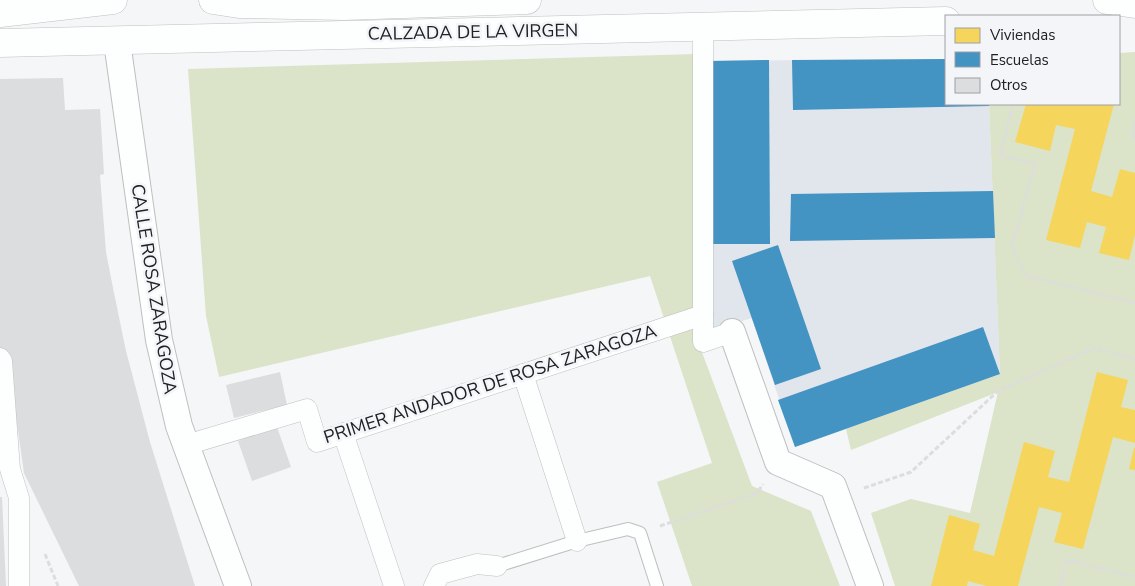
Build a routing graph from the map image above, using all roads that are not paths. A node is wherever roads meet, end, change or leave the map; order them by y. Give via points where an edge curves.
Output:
1 (114, 0) edge
2 (213, 0) edge
3 (527, 0) edge
4 (1107, 0) edge
5 (1135, 4) edge
6 (0, 13) edge
7 (1120, 16) edge
8 (1135, 16) edge
9 (945, 21) edge
10 (703, 26) junction
11 (117, 42) junction
12 (0, 43) edge
13 (703, 315) junction
14 (732, 332) joint
15 (1, 360) edge
16 (522, 374) junction
17 (343, 433) junction
18 (186, 445) junction
19 (576, 541) junction
20 (497, 566) joint
21 (19, 586) edge
22 (238, 586) edge
23 (394, 586) edge
24 (434, 586) edge
25 (657, 586) edge
26 (870, 586) edge

1 - 6 street
2 - 3 street, CALZADA DE LA VIRGEN via 239,4 344,6
4 - 5 street
7 - 8 street
9 - 10 street, CALZADA DE LA VIRGEN
10 - 11 street, CALZADA DE LA VIRGEN
10 - 13 street
11 - 12 street, CALZADA DE LA VIRGEN
11 - 18 street, CALLE ROSA ZARAGOZA via 159,340
13 - 14 street via 702,342
13 - 16 street, PRIMER ANDADOR DE ROSA ZARAGOZA
14 - 26 street via 778,462 833,486
15 - 21 street via 10,469 20,498
16 - 17 street, PRIMER ANDADOR DE ROSA ZARAGOZA
16 - 19 street
17 - 18 street, PRIMER ANDADOR DE ROSA ZARAGOZA via 317,442 307,409
17 - 23 street
18 - 22 street, CALLE ROSA ZARAGOZA
19 - 20 lane
19 - 25 lane via 628,529 640,533
20 - 24 street via 476,564 440,574

